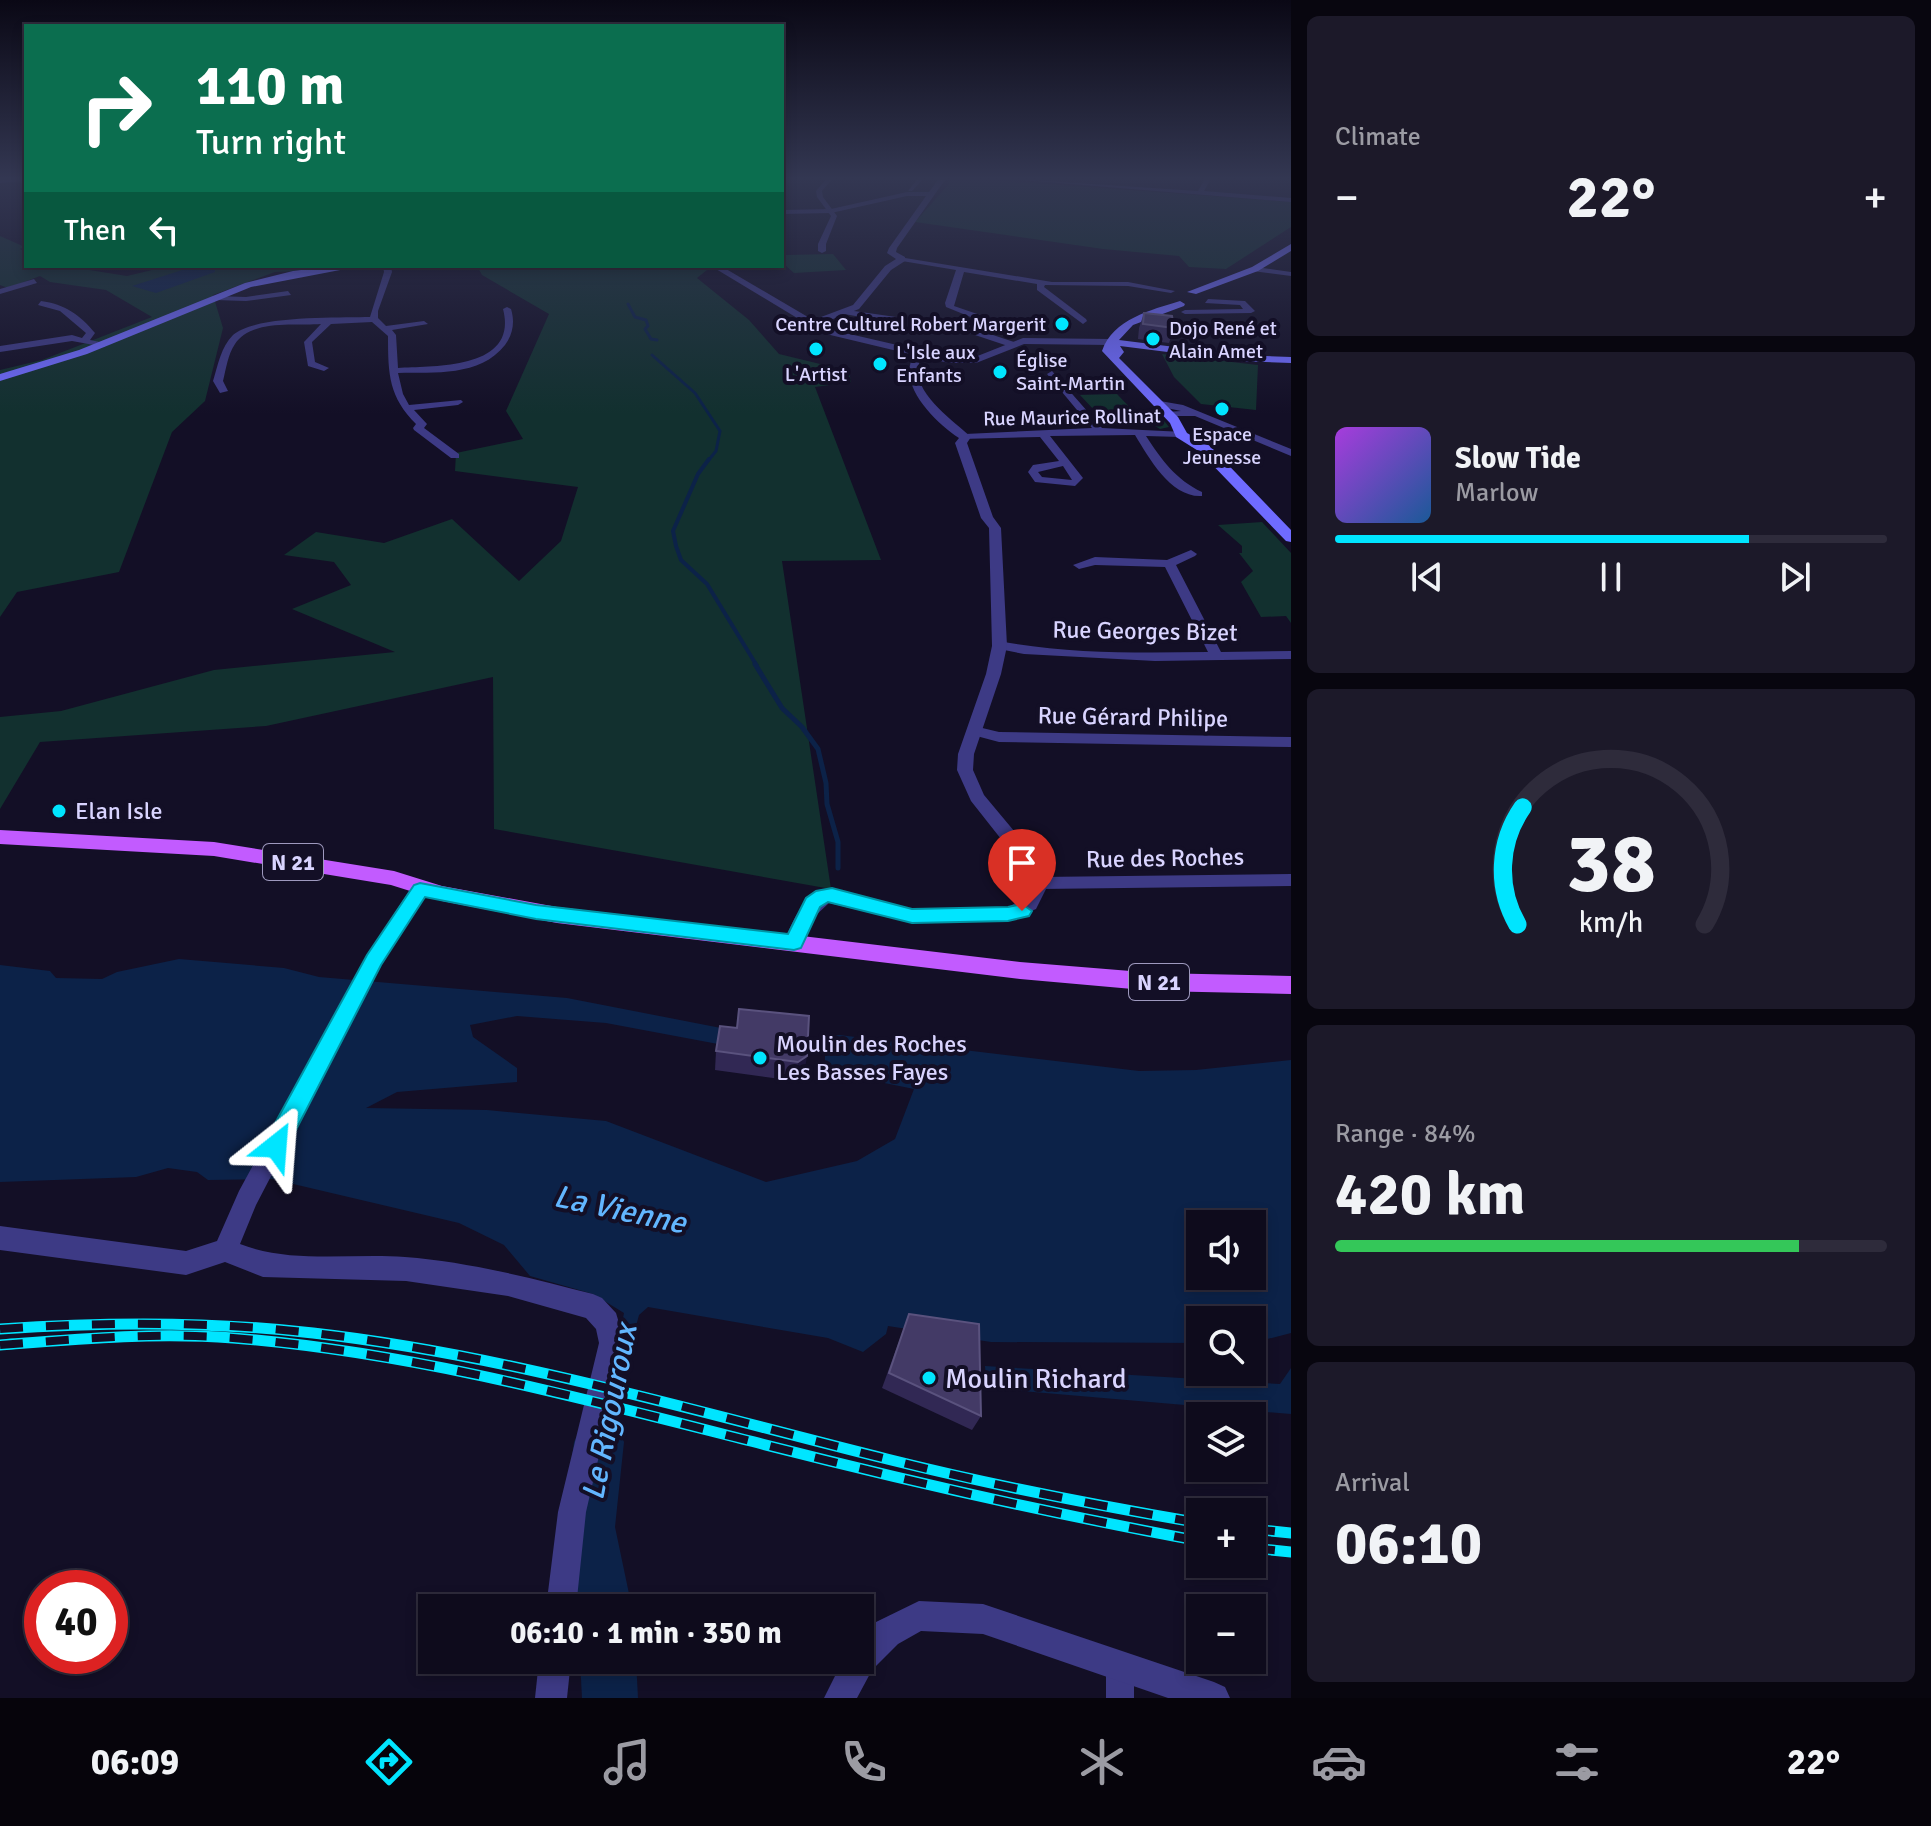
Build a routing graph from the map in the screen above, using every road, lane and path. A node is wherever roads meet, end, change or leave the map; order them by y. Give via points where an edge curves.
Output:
1 (897, 256) edge
2 (1274, 256) edge
3 (902, 259) junction
4 (343, 268) edge
5 (387, 268) edge
6 (718, 268) edge
7 (961, 268) junction
8 (1255, 269) junction
9 (1291, 274) edge
10 (34, 281) dead end
11 (1042, 282) junction
12 (0, 292) edge
13 (288, 293) dead end
14 (1201, 294) junction
15 (215, 298) junction
16 (1171, 300) junction
17 (41, 303) dead end
18 (507, 309) dead end
19 (847, 312) junction
20 (374, 319) junction
21 (896, 320) dead end
22 (329, 321) junction
23 (1083, 321) dead end
24 (424, 324) dead end
25 (811, 324) junction
26 (387, 328) junction
27 (86, 339) junction
28 (1111, 342) junction
29 (1011, 344) junction
30 (102, 345) junction
31 (0, 349) edge
32 (919, 354) junction
33 (1291, 360) edge
34 (324, 368) dead end
35 (393, 371) junction
36 (1052, 374) dead end
37 (0, 378) edge
38 (223, 391) dead end
39 (458, 402) dead end
40 (1160, 404) junction
41 (404, 408) junction
42 (1196, 413) junction
43 (1169, 414) junction
44 (1099, 431) junction
45 (1042, 433) junction
46 (1139, 433) junction
47 (1180, 434) junction
48 (965, 437) junction
49 (1291, 453) edge
50 (455, 456) dead end
51 (1064, 463) dead end
52 (1198, 494) dead end
53 (1291, 538) edge
54 (1191, 554) dead end
55 (1169, 564) junction
56 (1079, 565) dead end
57 (999, 645) junction
58 (1216, 655) junction
59 (1291, 655) edge
60 (974, 731) junction
61 (1291, 742) edge
62 (0, 837) edge
63 (1291, 880) edge
64 (1040, 883) junction
65 (420, 890) junction
66 (794, 942) junction
67 (1291, 985) edge
68 (0, 1238) edge
69 (225, 1250) junction
70 (563, 1594) edge
71 (1120, 1667) junction
72 (554, 1674) edge
73 (551, 1698) edge
74 (840, 1698) edge
75 (1120, 1698) edge
76 (1214, 1698) edge

1 - 3 street
2 - 8 main road
3 - 7 street
3 - 19 street via 905,262 889,282 871,288
4 - 15 main road via 266,280
5 - 20 street
6 - 25 street
7 - 11 street
7 - 29 street via 950,307 986,321 972,331
8 - 9 street
8 - 14 main road
10 - 12 street
11 - 16 street via 1128,284
11 - 23 street via 1045,294
13 - 15 street
14 - 16 main road
14 - 16 main road via 1196,305
14 - 16 street via 1242,303 1251,311
15 - 30 main road
16 - 28 main road via 1129,323
17 - 27 street via 71,312 91,333
18 - 35 street via 507,335 484,361
19 - 21 street
19 - 25 street
20 - 22 street
20 - 26 street
22 - 34 street via 308,342 311,364
22 - 38 street via 261,325 233,336 218,381
24 - 26 street
25 - 32 street
26 - 35 street
27 - 30 street
27 - 31 street
28 - 29 street via 1052,339
28 - 33 main road
28 - 40 main road via 1118,352 1114,357
29 - 32 street via 965,361
30 - 37 main road
32 - 48 street via 912,377 917,393
35 - 41 street
36 - 44 street
39 - 41 street
40 - 42 street
40 - 43 main road
41 - 50 street via 422,424 418,428
42 - 43 street
42 - 49 street
43 - 47 main road
44 - 45 street, Rue Maurice Rollinat
44 - 46 street, Rue Maurice Rollinat
45 - 48 street, Rue Maurice Rollinat
45 - 51 street
46 - 47 street, Rue Maurice Rollinat
46 - 52 street via 1182,489
47 - 53 main road via 1205,449
48 - 57 street via 961,443 995,528
54 - 55 street
55 - 56 street
55 - 58 street
57 - 58 street, Rue Georges Bizet via 1155,657
57 - 60 street
58 - 59 street, Rue Georges Bizet
60 - 61 street, Rue Gérard Philipe via 999,737
60 - 64 street via 965,753 968,783 1024,852
62 - 65 main road, N 21 via 164,847 396,891
63 - 64 street, Rue des Roches
64 - 66 street via 1033,902 1008,914 912,916 823,896 812,903
65 - 66 main road, N 21 via 551,914
65 - 69 street via 374,960
66 - 67 main road, N 21 via 1097,978
68 - 69 street via 186,1263
69 - 70 street via 263,1265 406,1269 508,1284 593,1307 607,1322 612,1343 572,1512
71 - 74 street via 983,1619 919,1616 887,1633 861,1659
71 - 75 street
71 - 76 street
72 - 73 street

